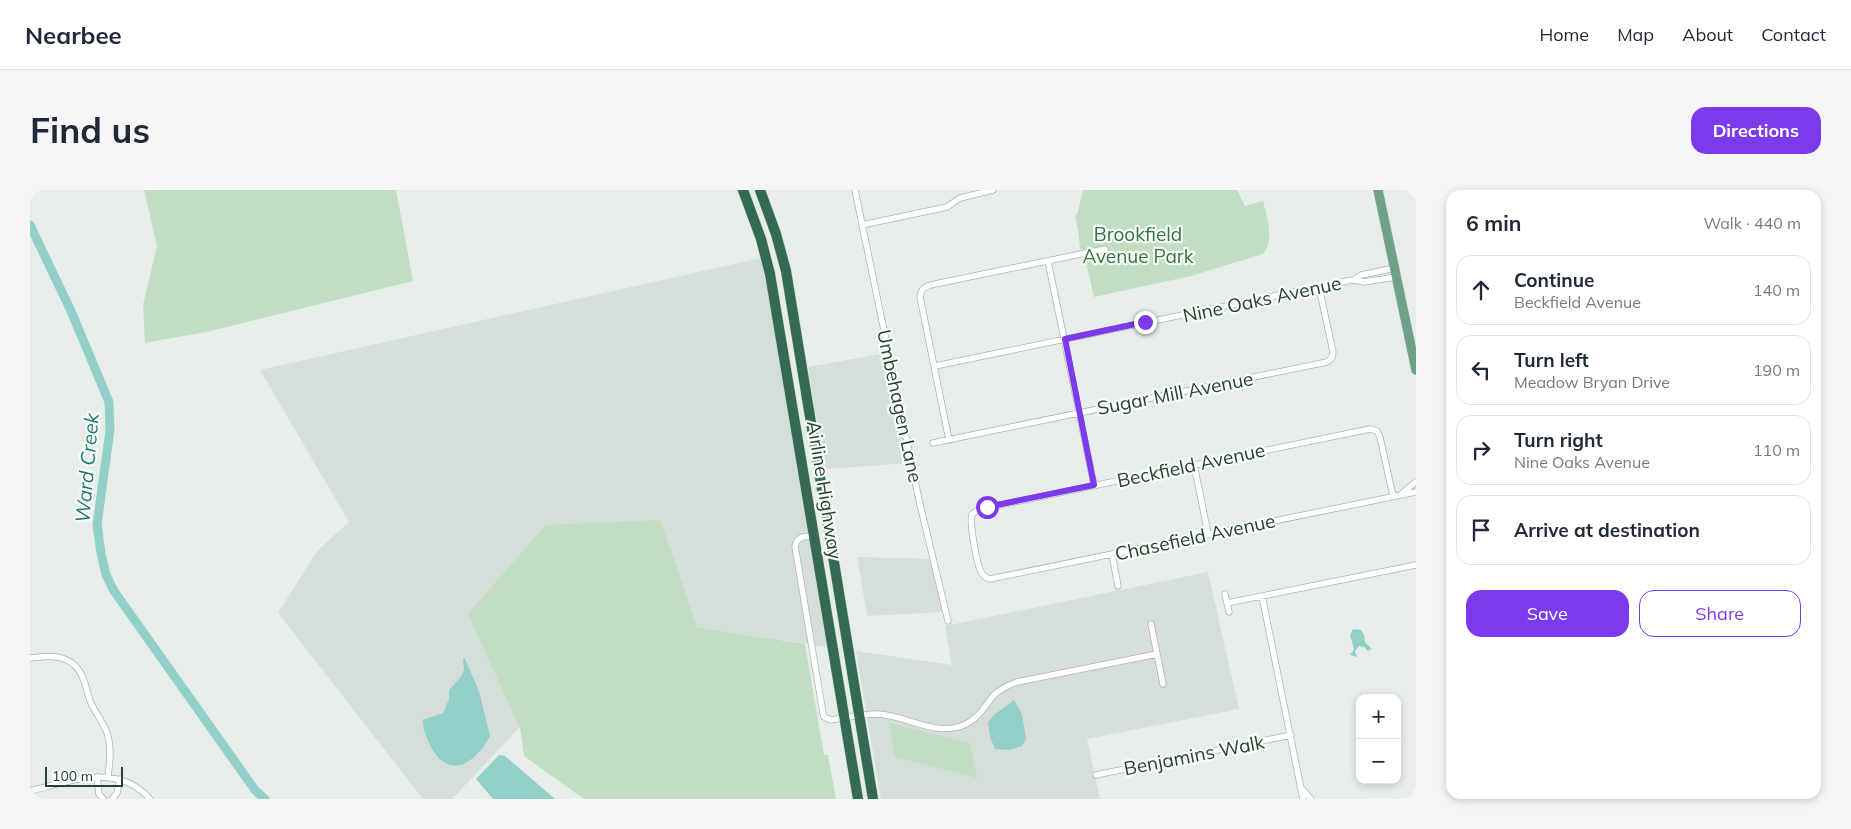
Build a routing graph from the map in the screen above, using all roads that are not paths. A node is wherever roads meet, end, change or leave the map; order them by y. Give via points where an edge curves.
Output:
1 (743, 190) edge
2 (760, 190) edge
3 (855, 190) edge
4 (994, 190) edge
5 (1378, 190) edge
6 (862, 225) junction
7 (1105, 249) dead end
8 (1048, 261) junction
9 (1396, 272) junction
10 (1320, 287) junction
11 (1065, 339) junction
12 (935, 366) junction
13 (1416, 370) edge
14 (789, 382) junction
15 (1080, 412) junction
16 (949, 440) junction
17 (933, 443) dead end
18 (1194, 464) junction
19 (1416, 482) edge
20 (1094, 485) junction
21 (823, 492) junction
22 (1416, 492) edge
23 (1400, 495) junction
24 (1393, 496) junction
25 (1208, 534) junction
26 (814, 536) junction
27 (1112, 554) junction
28 (1416, 565) edge
29 (990, 579) joint
30 (1118, 586) dead end
31 (1225, 594) dead end
32 (1262, 596) junction
33 (1227, 603) junction
34 (1229, 612) dead end
35 (948, 621) dead end
36 (1151, 624) dead end
37 (1157, 654) junction
38 (30, 658) edge
39 (1163, 684) dead end
40 (860, 716) junction
41 (845, 718) junction
42 (1291, 735) junction
43 (1096, 774) dead end
44 (108, 776) junction
45 (97, 777) junction
46 (120, 780) junction
47 (1302, 789) junction
48 (30, 791) edge
49 (103, 799) edge
50 (112, 799) edge
51 (150, 799) edge
52 (858, 799) edge
53 (874, 799) edge
54 (1303, 799) edge
55 (1311, 799) edge

1 - 14 highway, Airline Highway via 770,274
2 - 21 highway, Airline Highway via 786,271
3 - 6 street, Umbehagen Lane
4 - 6 street via 960,198 947,206
5 - 9 main road
6 - 35 street, Umbehagen Lane via 919,500
7 - 8 street
8 - 11 street
8 - 12 street via 926,286 920,297
9 - 10 street, Nine Oaks Avenue via 1364,282 1354,280
9 - 13 main road
10 - 11 street, Nine Oaks Avenue
10 - 15 street, Sugar Mill Avenue via 1333,352 1329,361
11 - 12 street, Nine Oaks Avenue
11 - 15 street
12 - 16 street
14 - 21 highway via 797,381 800,386 813,458
14 - 26 highway, Airline Highway
15 - 16 street, Sugar Mill Avenue
15 - 20 street
16 - 17 street, Sugar Mill Avenue
18 - 20 street, Beckfield Avenue
18 - 24 street, Beckfield Avenue via 1373,429 1380,437
18 - 25 street
19 - 23 street
20 - 29 street, Beckfield Avenue via 980,509 972,514 970,523 980,571
21 - 40 highway, Airline Highway
22 - 23 street, Chasefield Avenue
23 - 24 street, Chasefield Avenue
24 - 25 street, Chasefield Avenue
25 - 27 street, Chasefield Avenue
26 - 41 highway, Airline Highway
26 - 41 street via 802,537 795,546 820,700 827,719
27 - 29 street, Chasefield Avenue
27 - 30 street
28 - 32 street
31 - 33 street
32 - 33 street
32 - 42 street
33 - 34 street
36 - 37 street
37 - 39 street
37 - 40 street via 1004,687 975,718 950,729 878,714
38 - 44 street via 51,654 76,666 82,674 106,731 111,753
40 - 41 street
40 - 53 highway, Airline Highway
41 - 52 highway, Airline Highway
42 - 43 street, Benjamins Walk
42 - 47 street
44 - 45 street
44 - 46 street
45 - 48 street
45 - 49 street via 99,794
46 - 50 street
46 - 51 street via 134,785
47 - 54 street
47 - 55 street

